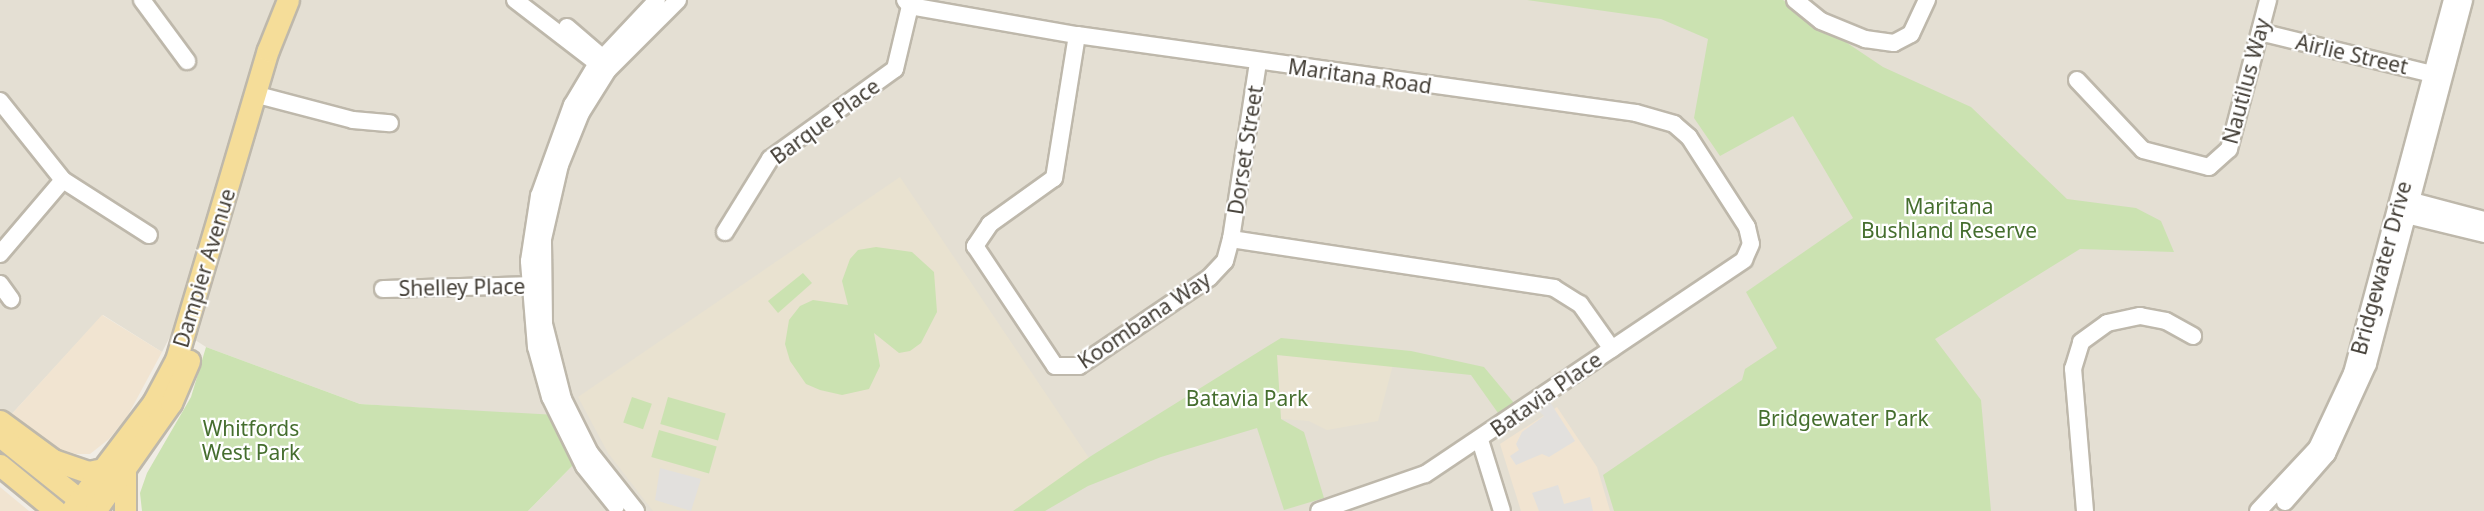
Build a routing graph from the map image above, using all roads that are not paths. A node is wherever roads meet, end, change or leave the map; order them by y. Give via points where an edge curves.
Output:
1 (142, 0) edge
2 (288, 0) edge
3 (302, 0) edge
4 (515, 0) edge
5 (534, 0) edge
6 (657, 0) edge
7 (678, 0) edge
8 (992, 0) edge
9 (1796, 0) edge
10 (1928, 0) edge
11 (2268, 0) edge
12 (2452, 0) edge
13 (2464, 0) edge
14 (908, 3) edge
15 (989, 17) junction
16 (2260, 32) junction
17 (1077, 35) junction
18 (186, 61) dead end
19 (1258, 62) junction
20 (605, 64) junction
21 (2437, 75) junction
22 (2077, 80) dead end
23 (260, 96) junction
24 (0, 101) edge
25 (390, 123) dead end
26 (63, 180) junction
27 (2404, 207) junction
28 (2484, 220) edge
29 (725, 232) dead end
30 (2484, 234) edge
31 (148, 235) dead end
32 (1231, 239) junction
33 (1751, 244) joint
34 (0, 254) edge
35 (0, 284) edge
36 (534, 285) junction
37 (383, 289) dead end
38 (11, 299) dead end
39 (2193, 336) dead end
40 (1612, 349) junction
41 (0, 422) edge
42 (0, 436) edge
43 (1480, 440) junction
44 (0, 465) edge
45 (98, 470) junction
46 (125, 472) junction
47 (30, 489) junction
48 (85, 508) edge
49 (38, 511) edge
50 (56, 511) edge
51 (125, 511) edge
52 (621, 511) edge
53 (636, 511) edge
54 (1319, 511) edge
55 (1502, 511) edge
56 (2085, 511) edge
57 (2258, 511) edge
58 (2276, 511) edge

1 - 18 street
2 - 23 main road, Dampier Avenue
3 - 23 main road, Dampier Avenue
4 - 20 street
5 - 20 street
6 - 20 street
7 - 20 street
8 - 15 street
9 - 10 street via 1821,21 1888,43 1911,34
11 - 16 street, Nautilus Way
12 - 21 street, Bridgewater Drive
13 - 21 street, Bridgewater Drive
14 - 15 street, Maritana Road
14 - 29 street, Barque Place via 895,69 770,159
15 - 17 street, Maritana Road
16 - 21 street, Airlie Street
16 - 22 street, Nautilus Way via 2229,149 2210,168 2143,150
17 - 19 street, Maritana Road
17 - 32 street, Koombana Way via 1054,178 990,224 975,246 1047,357 1061,368 1079,366 1216,273
19 - 32 street, Dorset Street
19 - 33 street, Maritana Road via 1663,120 1689,137 1741,215
20 - 36 street via 572,105 549,159 532,230
21 - 27 street, Bridgewater Drive
23 - 25 street via 353,120
23 - 45 main road, Dampier Avenue via 176,360 132,434
23 - 46 main road, Dampier Avenue via 184,374 171,403
24 - 26 street
26 - 31 street
26 - 34 street
27 - 28 street
27 - 30 street
27 - 57 street, Bridgewater Drive via 2366,331 2334,416 2317,448
27 - 58 street, Bridgewater Drive via 2368,364 2349,410 2317,468
32 - 40 street via 1554,288 1580,304
33 - 40 street, Batavia Place via 1744,260
35 - 38 street
36 - 37 street, Shelley Place
36 - 52 street via 536,347 559,419 591,476
36 - 53 street via 563,399 590,453
39 - 56 street via 2166,321 2140,316 2107,323 2081,342 2073,369
40 - 43 street, Batavia Place
41 - 45 main road via 53,460 87,472
42 - 48 main road
43 - 54 street, Batavia Place via 1411,482
43 - 55 street
44 - 47 main road
45 - 48 main road, Dampier Avenue
46 - 48 main road, Dampier Avenue
46 - 51 main road
47 - 49 main road
47 - 50 main road

